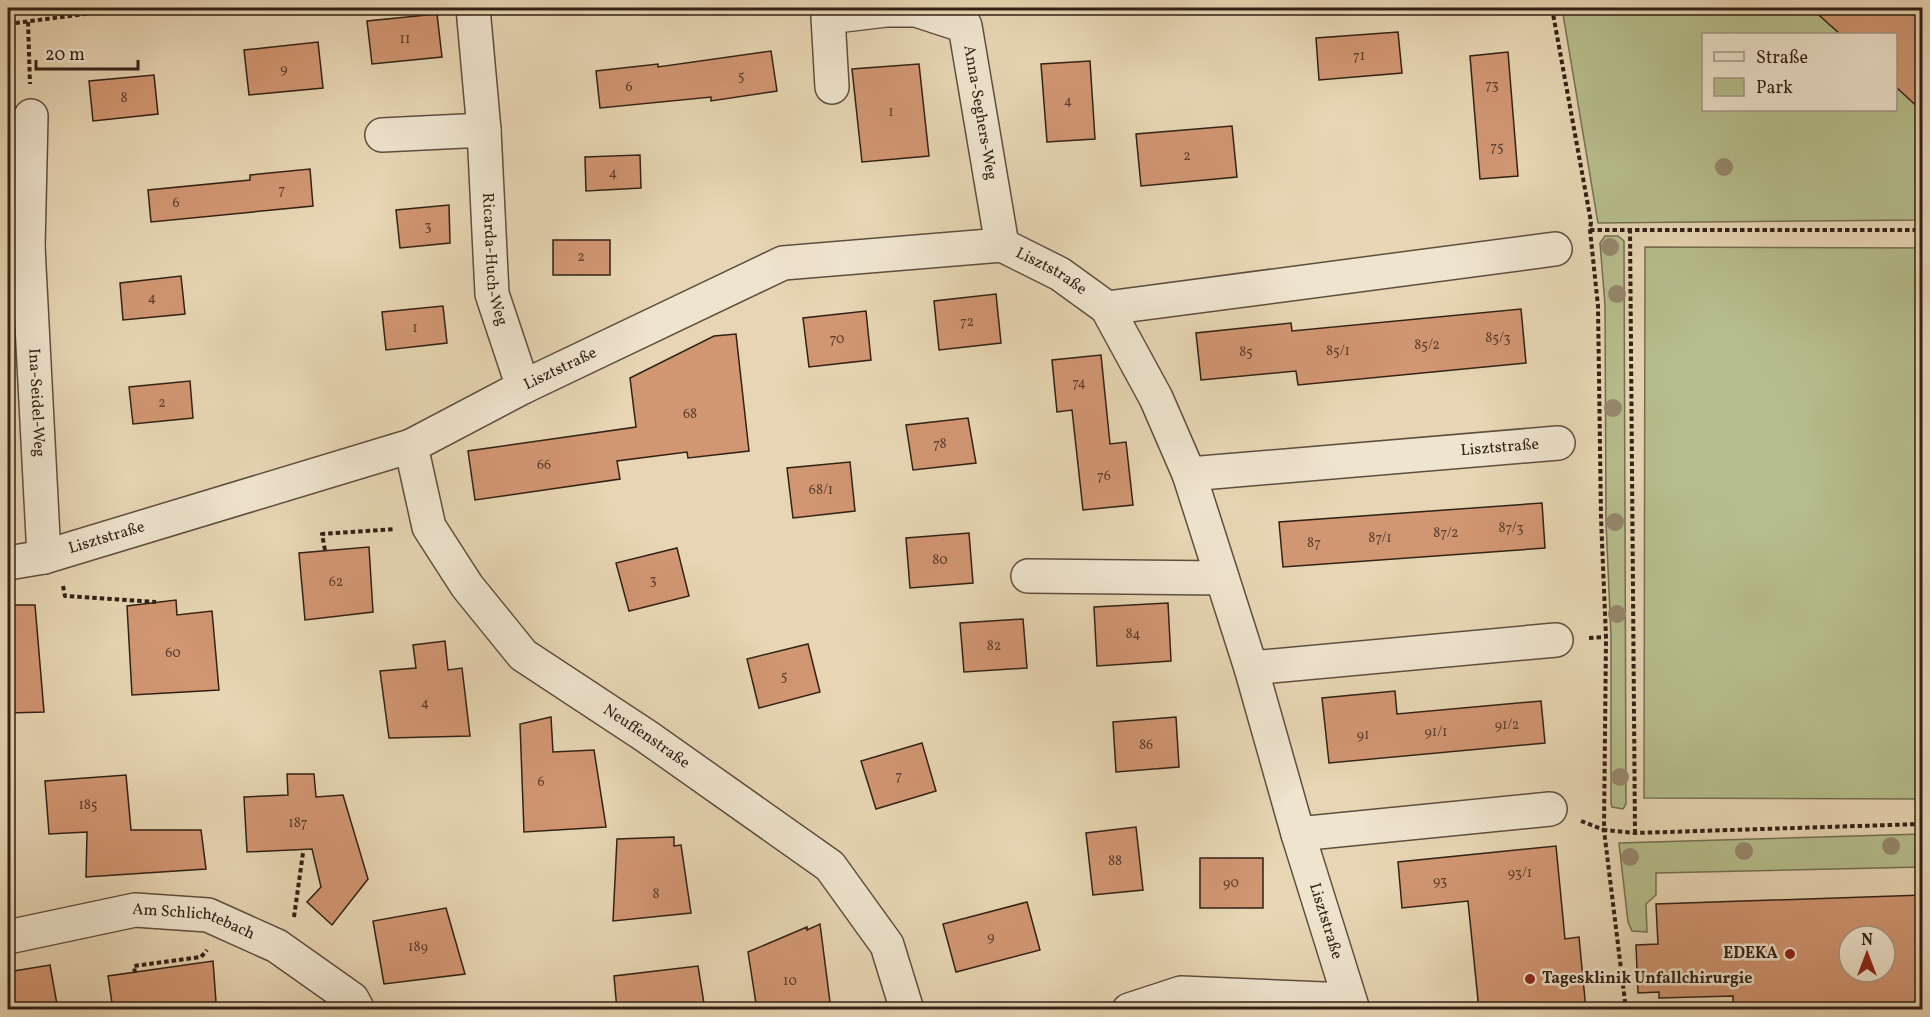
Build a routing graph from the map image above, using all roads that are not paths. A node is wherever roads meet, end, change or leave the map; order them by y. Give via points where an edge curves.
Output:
1 (472, 8) edge
2 (886, 9) edge
3 (832, 87) dead end
4 (31, 116) road end
5 (484, 130) junction
6 (382, 135) dead end
7 (1002, 245) junction
8 (18, 248) edge
9 (1556, 249) dead end
10 (1107, 308) junction
11 (523, 387) junction
12 (1558, 443) dead end
13 (411, 446) junction
14 (1190, 474) junction
15 (50, 555) junction
16 (8, 563) edge
17 (1028, 576) dead end
18 (1222, 578) junction
19 (1556, 640) dead end
20 (1251, 668) junction
21 (1550, 809) road end
22 (1298, 834) junction
23 (8, 937) edge
24 (1351, 1004) edge
25 (358, 1010) edge
26 (907, 1010) edge
27 (1129, 1010) edge

1 - 5 street, Ricarda-Huch-Weg
2 - 3 street, Anna-Seghers-Weg via 828,17
2 - 7 street, Anna-Seghers-Weg via 916,10 965,26
4 - 8 street, Ina-Seidel-Weg
5 - 6 street
5 - 11 street, Ricarda-Huch-Weg via 492,294
7 - 10 street, Lisztstraße via 1060,274
7 - 11 street, Lisztstraße via 783,263
8 - 15 street, Ina-Seidel-Weg
9 - 10 street
10 - 14 street, Lisztstraße via 1156,398
11 - 13 street, Lisztstraße
12 - 14 street, Lisztstraße
13 - 15 street, Lisztstraße
13 - 26 street, Neuffenstraße via 429,527 467,586 523,655 830,866 887,945
14 - 18 street, Lisztstraße
15 - 16 street, Lisztstraße
17 - 18 street
18 - 20 street, Lisztstraße
19 - 20 street
20 - 22 street, Lisztstraße
21 - 22 street
22 - 24 street, Lisztstraße
23 - 25 street, Am Schlichtebach via 135,910 208,915 277,946 352,999
24 - 27 street via 1181,993

